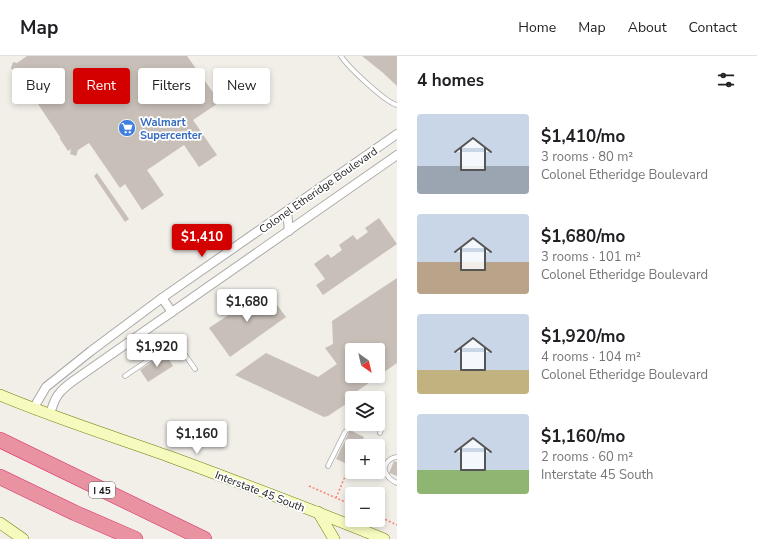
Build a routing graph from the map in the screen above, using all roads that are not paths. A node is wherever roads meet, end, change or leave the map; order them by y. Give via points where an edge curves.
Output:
1 (341, 56) edge
2 (397, 105) edge
3 (397, 134) edge
4 (397, 155) edge
5 (287, 212) junction
6 (289, 230) junction
7 (162, 298) junction
8 (172, 312) junction
9 (195, 369) dead end
10 (125, 376) dead end
11 (0, 395) edge
12 (33, 409) junction
13 (50, 414) junction
14 (346, 431) edge
15 (0, 440) edge
16 (397, 457) edge
17 (328, 466) dead end
18 (0, 477) edge
19 (0, 482) edge
20 (397, 483) edge
21 (50, 501) junction
22 (318, 512) junction
23 (0, 523) edge
24 (23, 539) edge
25 (135, 539) edge
26 (204, 539) edge
27 (334, 539) edge
28 (384, 539) edge

1 - 2 lane via 386,99
3 - 5 street, Colonel Etheridge Boulevard
4 - 6 street, Colonel Etheridge Boulevard
5 - 6 street
5 - 7 street, Colonel Etheridge Boulevard
6 - 8 street, Colonel Etheridge Boulevard
7 - 8 street
7 - 12 street, Colonel Etheridge Boulevard via 46,387
8 - 13 street, Colonel Etheridge Boulevard via 60,390
9 - 10 lane via 175,347 166,348
11 - 12 main road, Interstate 45 South
12 - 13 main road, Interstate 45 South
13 - 22 main road, Interstate 45 South
14 - 17 lane
15 - 26 highway, I 45
16 - 20 lane via 390,459 385,469 388,477
18 - 21 highway
19 - 21 highway
21 - 25 highway
22 - 27 main road
22 - 28 main road, Interstate 45 South
23 - 24 main road

